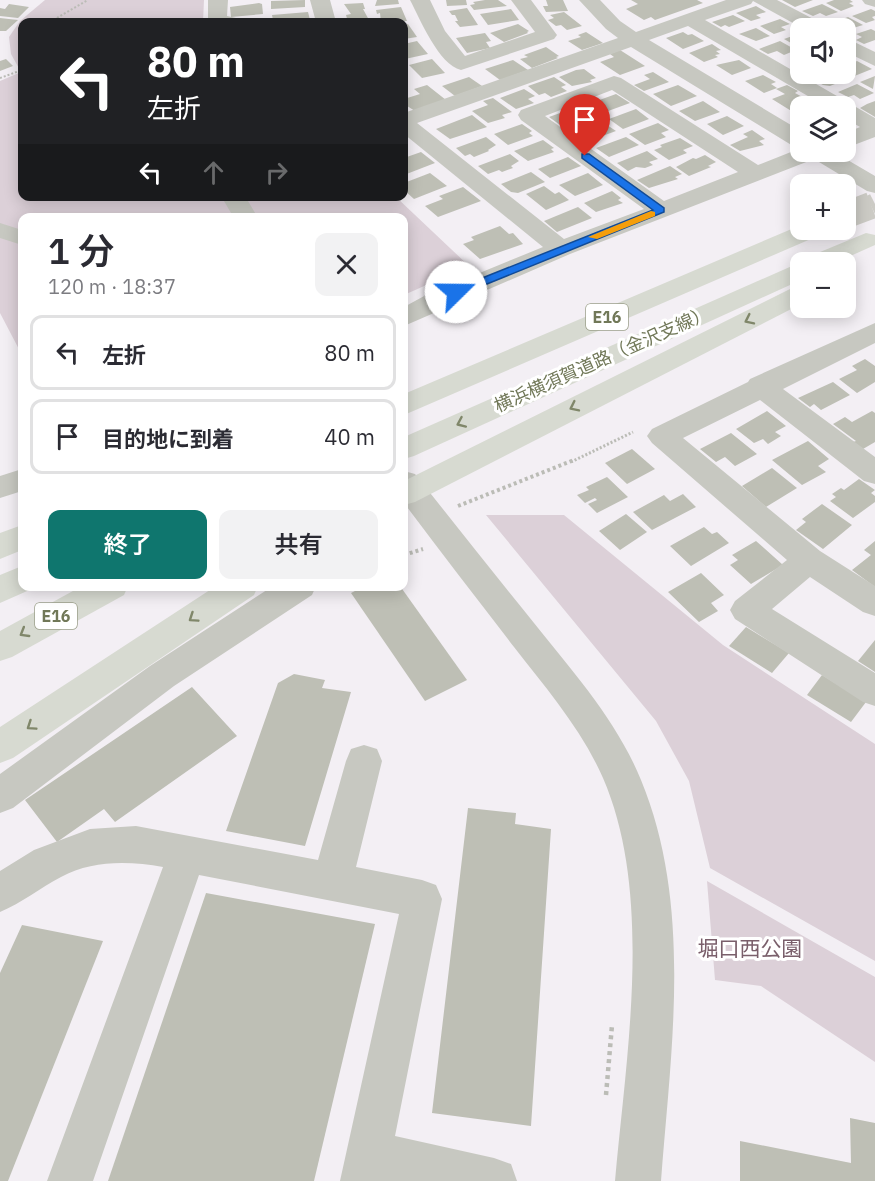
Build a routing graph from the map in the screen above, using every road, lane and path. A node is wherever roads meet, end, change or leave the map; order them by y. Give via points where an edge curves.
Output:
1 (88, 0) edge
2 (218, 0) edge
3 (320, 0) edge
4 (420, 0) edge
5 (521, 0) edge
6 (589, 0) edge
7 (744, 0) edge
8 (762, 0) edge
9 (54, 18) edge
10 (217, 18) edge
11 (325, 18) edge
12 (797, 18) edge
13 (689, 19) junction
14 (547, 35) junction
15 (633, 39) junction
16 (856, 50) edge
17 (580, 59) junction
18 (875, 60) edge
19 (18, 71) edge
20 (0, 78) edge
21 (614, 82) junction
22 (823, 96) edge
23 (856, 116) edge
24 (408, 121) edge
25 (408, 125) edge
26 (875, 128) edge
27 (790, 134) edge
28 (856, 137) edge
29 (790, 161) edge
30 (835, 162) edge
31 (756, 174) junction
32 (875, 186) edge
33 (661, 210) junction
34 (0, 230) edge
35 (18, 237) edge
36 (790, 238) edge
37 (790, 239) edge
38 (561, 249) junction
39 (870, 249) edge
40 (856, 262) edge
41 (790, 275) edge
42 (790, 300) edge
43 (408, 316) edge
44 (870, 340) edge
45 (408, 381) edge
46 (760, 386) junction
47 (408, 403) edge
48 (662, 436) junction
49 (408, 447) edge
50 (875, 473) edge
51 (18, 481) edge
52 (0, 487) edge
53 (423, 506) edge
54 (18, 539) edge
55 (0, 547) edge
56 (430, 556) dead end
57 (810, 560) junction
58 (18, 581) edge
59 (0, 590) edge
60 (103, 591) edge
61 (234, 591) edge
62 (292, 591) edge
63 (875, 603) edge
64 (0, 647) edge
65 (875, 692) edge
66 (0, 747) edge
67 (364, 761) dead end
68 (0, 796) edge
69 (187, 854) junction
70 (332, 882) junction
71 (0, 893) edge
72 (612, 1020) dead end
73 (605, 1101) dead end
74 (366, 1167) edge
75 (70, 1181) edge
76 (494, 1181) edge
77 (638, 1181) edge

1 - 9 path
2 - 10 street
3 - 11 street
4 - 14 street via 436,33 461,64
5 - 14 street
6 - 15 street
7 - 13 street
8 - 12 street
13 - 15 street
13 - 22 street
14 - 17 street
15 - 17 street
15 - 27 street
16 - 18 street
17 - 21 street
17 - 24 street
19 - 20 path
21 - 31 street
21 - 33 street via 529,115
23 - 26 street
25 - 38 street
26 - 28 street
29 - 31 street
30 - 32 street
31 - 33 street
33 - 38 street
34 - 35 street
36 - 45 highway
37 - 47 highway, 横浜横須賀道路（金沢支線） / E16
38 - 43 street
39 - 40 highway
41 -> 49 highway, 横浜横須賀道路（金沢支線） / E16
42 -> 53 highway
44 - 46 street
46 - 48 street
46 - 50 street
48 - 53 path via 641,429 558,468
48 - 57 street
51 - 52 street
53 - 56 path
53 - 77 street via 571,694 603,741 631,801 649,879 655,957
54 - 55 highway
57 - 63 street
57 - 65 street via 747,610
58 - 59 highway
60 -> 64 highway, E16
61 -> 66 highway
62 - 68 street via 162,675
67 - 70 street
69 - 70 street
69 - 71 street via 136,844 90,847 48,863
69 - 75 street
70 - 74 street via 422,899
72 - 73 path
74 - 76 street

